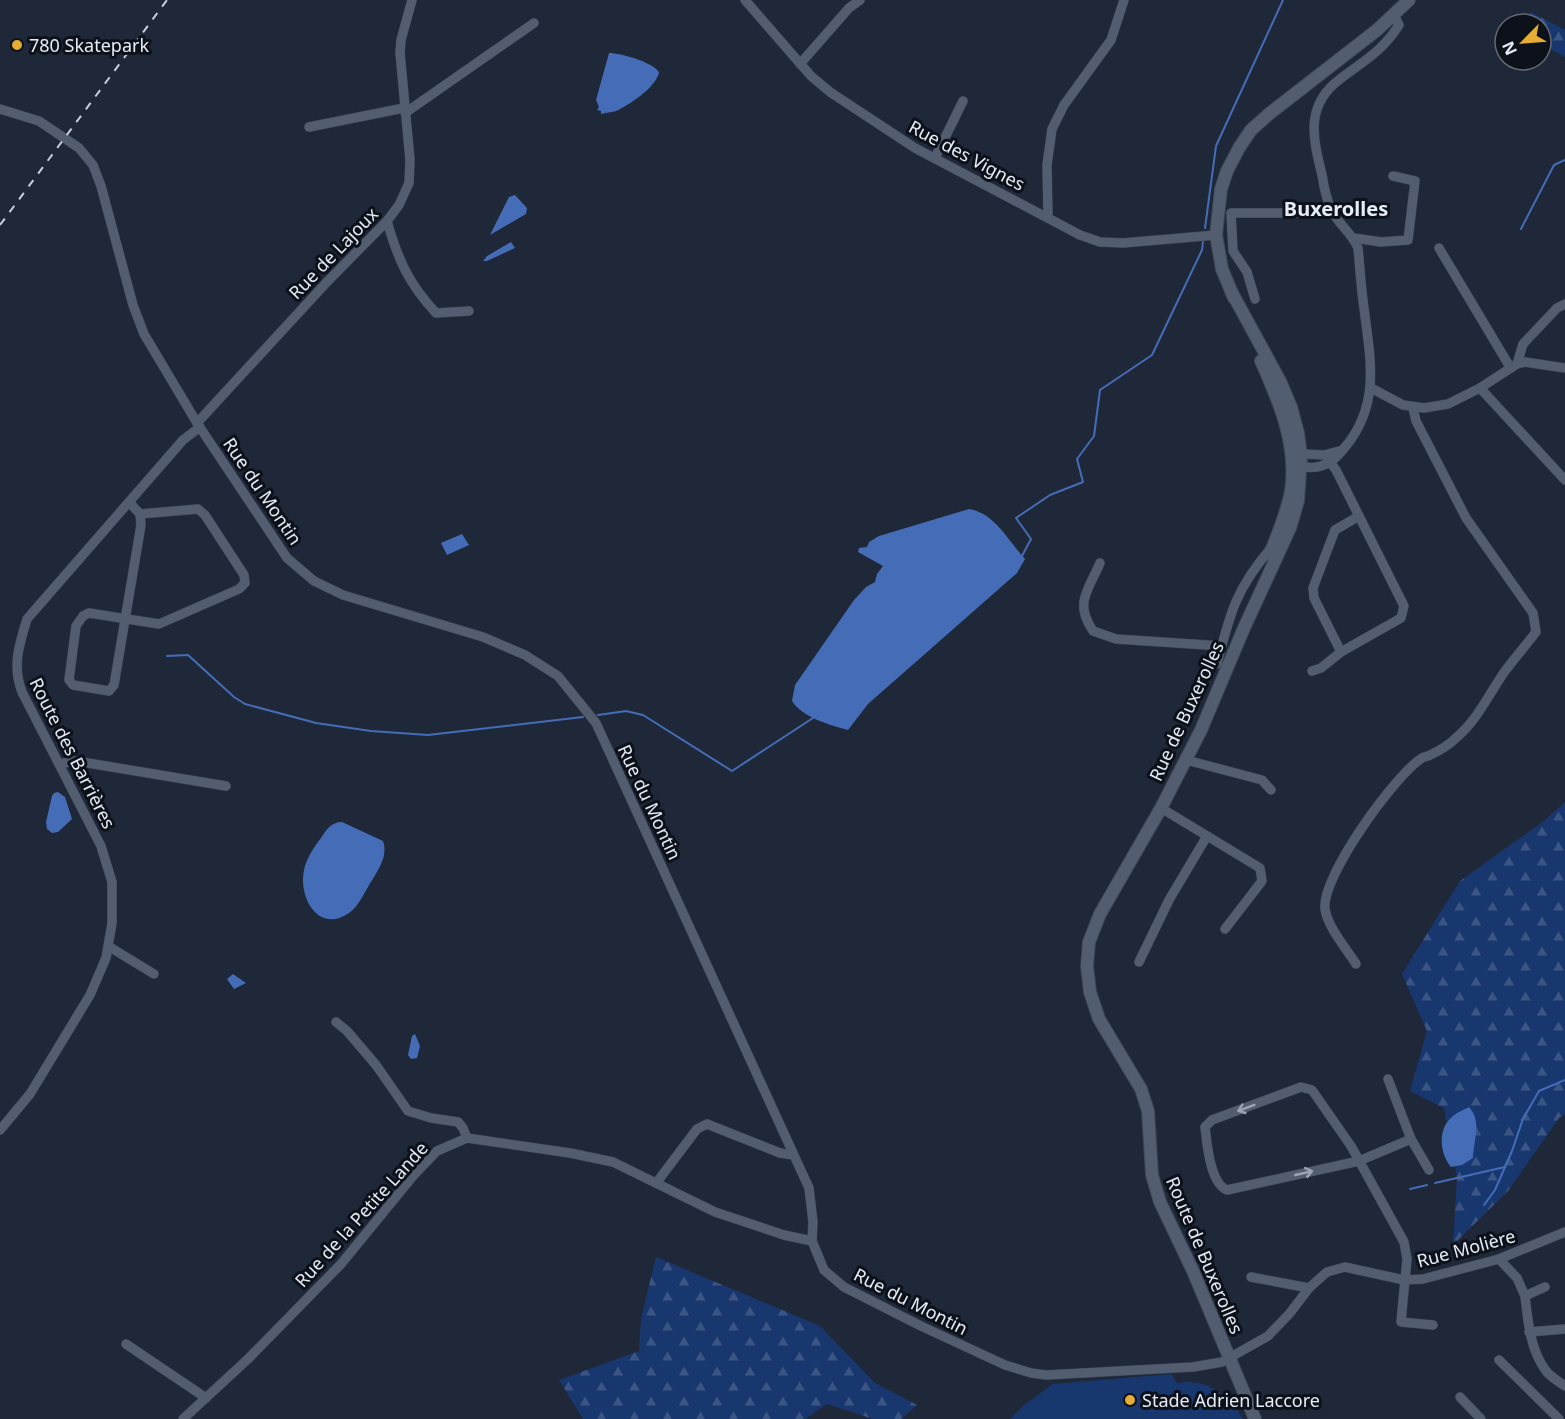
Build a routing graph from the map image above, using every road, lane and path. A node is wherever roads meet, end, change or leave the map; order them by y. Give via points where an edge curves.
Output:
1 (412, 0) edge
2 (745, 0) edge
3 (860, 0) edge
4 (1124, 0) edge
5 (1409, 0) edge
6 (1396, 20) junction
7 (534, 23) dead end
8 (800, 64) junction
9 (963, 101) dead end
10 (0, 109) edge
11 (404, 111) junction
12 (309, 127) dead end
13 (935, 158) junction
14 (1393, 176) dead end
15 (1330, 208) junction
16 (1048, 217) junction
17 (387, 221) junction
18 (1216, 235) junction
19 (1354, 238) junction
20 (1439, 248) dead end
21 (1255, 300) dead end
22 (1565, 304) edge
23 (469, 311) dead end
24 (1513, 365) junction
25 (1565, 368) edge
26 (1371, 388) junction
27 (1480, 388) junction
28 (1413, 408) junction
29 (198, 425) junction
30 (1343, 450) junction
31 (1298, 461) junction
32 (1330, 462) junction
33 (1565, 480) edge
34 (129, 502) junction
35 (140, 514) junction
36 (1359, 516) junction
37 (1274, 545) junction
38 (1100, 563) dead end
39 (124, 620) junction
40 (1228, 620) junction
41 (1244, 628) junction
42 (1222, 646) junction
43 (1341, 652) junction
44 (1217, 664) dead end
45 (1312, 671) dead end
46 (1186, 760) junction
47 (59, 764) junction
48 (226, 786) dead end
49 (1271, 790) dead end
50 (1161, 808) junction
51 (1207, 836) junction
52 (1225, 929) dead end
53 (108, 946) junction
54 (1139, 962) dead end
55 (1356, 964) dead end
56 (154, 974) dead end
57 (336, 1022) dead end
58 (1388, 1079) dead end
59 (0, 1130) edge
60 (467, 1138) junction
61 (1411, 1139) junction
62 (794, 1155) junction
63 (1359, 1161) junction
64 (1429, 1170) dead end
65 (657, 1182) junction
66 (1563, 1235) edge
67 (812, 1240) junction
68 (1499, 1259) junction
69 (1251, 1276) dead end
70 (1404, 1280) junction
71 (1545, 1287) dead end
72 (1309, 1288) junction
73 (1525, 1296) junction
74 (1433, 1325) dead end
75 (1565, 1329) edge
76 (1529, 1332) junction
77 (126, 1344) dead end
78 (1230, 1359) junction
79 (1499, 1360) dead end
80 (1565, 1386) edge
81 (1460, 1397) dead end
82 (206, 1398) junction
83 (183, 1419) edge
84 (1255, 1419) edge
85 (1481, 1419) edge
86 (1560, 1419) edge

1 - 11 street, Rue de Lajoux via 400,53
2 - 8 street, Rue des Vignes
3 - 8 street
4 - 16 street via 1111,40 1064,105 1052,129 1047,165
5 - 6 street, Rue de Buxerolles
6 - 15 street via 1390,39 1334,85 1317,111 1313,126 1315,145
6 - 18 street, Rue de Buxerolles via 1251,130 1227,171
7 - 11 street
8 - 13 street, Rue des Vignes via 830,92
9 - 13 street
10 - 29 street, Rue du Montin via 39,121 79,147 93,165 144,334
11 - 12 street
11 - 17 street, Rue de Lajoux via 409,183
13 - 16 street, Rue des Vignes
14 - 19 street via 1415,181 1408,240
15 - 19 street
15 - 21 street via 1313,213 1231,213 1233,251 1247,272
16 - 18 street, Rue des Vignes via 1100,242
17 - 23 street via 397,255 420,296 436,313
17 - 29 street, Rue de Lajoux
18 - 31 street, Rue de Buxerolles via 1222,269 1231,291 1280,381 1294,416
19 - 26 street
20 - 24 street
22 - 24 street via 1523,344
24 - 25 street via 1525,362
24 - 27 street
26 - 28 street
26 - 30 street via 1363,417
27 - 28 street via 1438,407
27 - 33 street
28 - 55 street via 1466,518 1533,613 1536,632 1457,738 1422,757 1398,780 1340,864 1327,893 1325,910
29 - 34 street, Route des Barrières
29 - 62 street, Rue du Montin via 282,551 314,581 343,595 483,637 525,655 558,676 596,723
30 - 31 street via 1305,454
30 - 32 street
31 - 32 street via 1309,468
31 - 37 street, Rue de Buxerolles
31 - 41 street, Rue de Buxerolles via 1298,501 1290,528
32 - 36 street
34 - 35 street
34 - 47 street, Route des Barrières via 27,619 18,647 19,684
35 - 39 street
35 - 39 street via 198,509 244,575 245,583 166,622
36 - 43 street via 1335,530 1313,588 1314,598
36 - 43 street via 1404,606 1401,618
37 - 40 street via 1251,571
37 - 41 street, Rue de Buxerolles
38 - 42 street via 1082,604 1093,631 1116,639
39 - 39 street via 114,686 109,691 73,686 69,680 73,647 76,626 83,616 89,613
40 - 41 street
40 - 42 street
41 - 46 street, Rue de Buxerolles
42 - 44 street
43 - 45 street
46 - 49 street via 1262,780
46 - 50 street, Rue de Buxerolles
47 - 48 street via 76,761
47 - 53 street, Route des Barrières via 101,846 112,882
50 - 51 street
50 - 78 street, Route de Buxerolles via 1100,914 1089,942 1090,992 1099,1019 1141,1089 1148,1111 1152,1175 1160,1202
51 - 52 street via 1260,868 1262,880
51 - 54 street via 1169,900
53 - 56 street
53 - 59 street, Route des Barrières via 90,995 30,1094
57 - 60 street via 376,1065 408,1111 458,1122
58 - 61 street
60 - 65 street via 613,1162
60 - 82 street, Rue de la Petite Lande via 437,1151 341,1264
61 - 63 street
61 - 64 street
62 - 65 street via 780,1154 707,1124 697,1129
62 - 67 street, Rue du Montin via 809,1188
63 -> 63 street via 1312,1090 1300,1087 1212,1120 1205,1127 1215,1180 1227,1191
63 - 70 street via 1404,1242
65 - 67 street via 715,1212
66 - 68 street, Rue Molière
67 - 78 street, Rue du Montin via 824,1270 844,1287 1021,1371 1062,1375 1193,1367
68 - 70 street, Rue Molière via 1423,1279
68 - 73 street via 1517,1278
69 - 72 street
70 - 72 street, Rue Molière via 1345,1267 1327,1272
70 - 74 street via 1401,1322
71 - 73 street
72 - 78 street, Rue Molière via 1268,1336
73 - 76 street
75 - 76 street
76 - 80 street via 1547,1372
77 - 82 street
78 - 84 street, Route de Buxerolles
79 - 86 street
81 - 85 street
82 - 83 street, Rue de la Petite Lande

